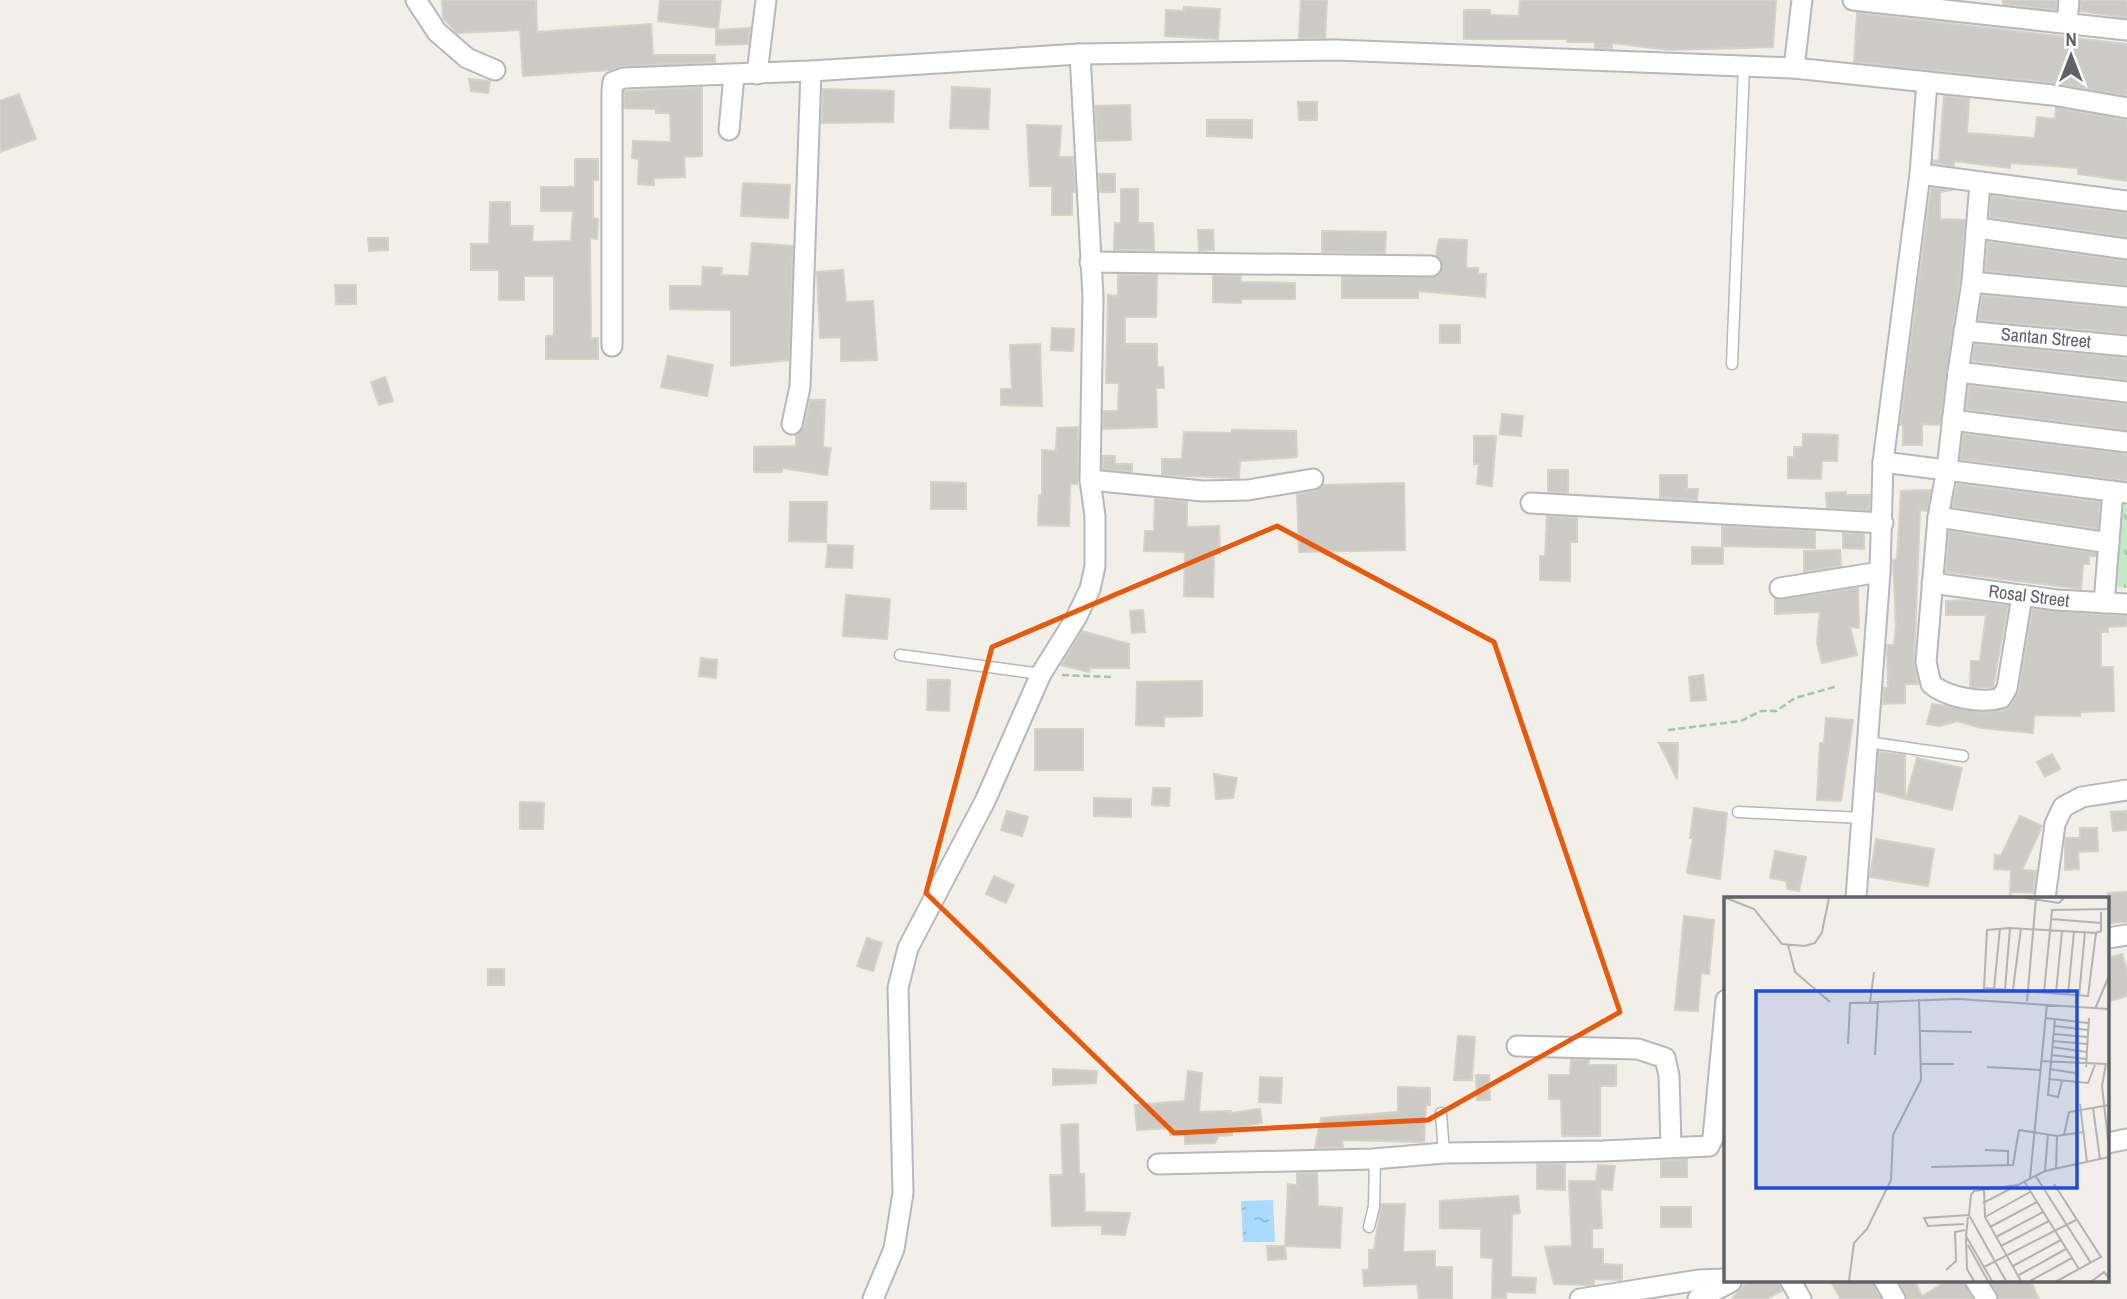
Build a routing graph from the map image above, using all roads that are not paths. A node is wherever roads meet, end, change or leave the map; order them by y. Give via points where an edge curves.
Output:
1 (416, 0) edge
2 (766, 0) edge
3 (1802, 0) edge
4 (1853, 0) edge
5 (2069, 0) edge
6 (1905, 3) edge
7 (1986, 7) edge
8 (2067, 23) junction
9 (2127, 30) edge
10 (1080, 54) junction
11 (1744, 66) junction
12 (1794, 68) junction
13 (495, 70) dead end
14 (811, 71) junction
15 (757, 74) junction
16 (734, 75) junction
17 (1927, 82) junction
18 (2127, 108) edge
19 (729, 130) dead end
20 (1920, 174) junction
21 (1979, 183) junction
22 (2127, 201) edge
23 (1978, 228) junction
24 (2127, 249) edge
25 (1090, 262) junction
26 (1431, 267) dead end
27 (1972, 282) junction
28 (2127, 298) edge
29 (1964, 331) junction
30 (612, 346) dead end
31 (2127, 346) edge
32 (1732, 364) dead end
33 (1958, 372) junction
34 (2127, 391) edge
35 (1952, 420) junction
36 (792, 424) dead end
37 (2127, 442) edge
38 (1884, 462) junction
39 (1947, 469) junction
40 (1312, 479) dead end
41 (1090, 480) junction
42 (2120, 492) edge
43 (1531, 503) dead end
44 (1938, 517) junction
45 (1884, 523) junction
46 (2109, 543) junction
47 (1880, 572) junction
48 (1932, 583) junction
49 (1780, 588) dead end
50 (2022, 596) junction
51 (2104, 603) junction
52 (2127, 604) edge
53 (900, 655) dead end
54 (1041, 674) junction
55 (1867, 741) junction
56 (1963, 756) dead end
57 (2127, 790) edge
58 (1738, 811) dead end
59 (1863, 818) junction
60 (1856, 897) edge
61 (2045, 897) edge
62 (1724, 1021) edge
63 (1517, 1046) dead end
64 (1441, 1112) dead end
65 (1671, 1146) junction
66 (1444, 1153) junction
67 (1375, 1159) junction
68 (1158, 1164) dead end
69 (1368, 1227) dead end
70 (1724, 1279) edge
71 (1730, 1282) edge
72 (1791, 1282) edge
73 (1885, 1282) edge
74 (1976, 1282) edge
75 (873, 1299) edge
76 (1580, 1299) edge
77 (1698, 1299) edge
78 (1801, 1299) edge
79 (1895, 1299) edge
80 (1987, 1299) edge

1 - 13 street via 438,32 467,58
2 - 15 street
3 - 12 street
4 - 6 street
5 - 8 street
6 - 7 street
7 - 8 street
8 - 9 street
10 - 11 street via 1336,50
10 - 14 street
10 - 25 street
11 - 12 street
11 - 32 lane
12 - 17 street
14 - 15 street
14 - 36 street via 800,387
15 - 16 street
16 - 19 street
16 - 30 street via 682,74 613,82
17 - 18 street
17 - 20 street
20 - 21 street
20 - 38 street
21 - 22 street
21 - 23 street
23 - 24 street
23 - 27 street
25 - 26 street
25 - 41 street via 1094,349
27 - 28 street
27 - 29 street
29 - 31 street, Santan Street
29 - 33 street
33 - 34 street
33 - 35 street
35 - 37 street
35 - 39 street
38 - 39 street
38 - 45 street
39 - 42 street
39 - 44 street
40 - 41 street via 1248,490 1203,491
41 - 54 street via 1096,546 1090,589
42 - 46 street
43 - 45 street
44 - 46 street
44 - 48 street
45 - 47 street
46 - 51 street
47 - 49 street
47 - 55 street
48 - 50 street, Rosal Street
48 - 50 street via 1926,662 1931,684 1950,694 1989,700 2000,698 2007,688
50 - 51 street, Rosal Street
51 - 52 street, Rosal Street
53 - 54 lane
54 - 75 street via 985,802 901,968 902,1193 894,1250
55 - 56 lane
55 - 59 street
57 - 61 street via 2082,797 2063,807 2055,824
58 - 59 lane
59 - 60 street
62 - 65 street via 1713,1138 1702,1148
63 - 65 street via 1638,1049 1665,1058
64 - 66 lane
65 - 66 street
66 - 67 street
67 - 68 street
67 - 69 lane via 1374,1206
70 - 76 street
71 - 77 street
72 - 78 street
73 - 79 street
74 - 80 street

